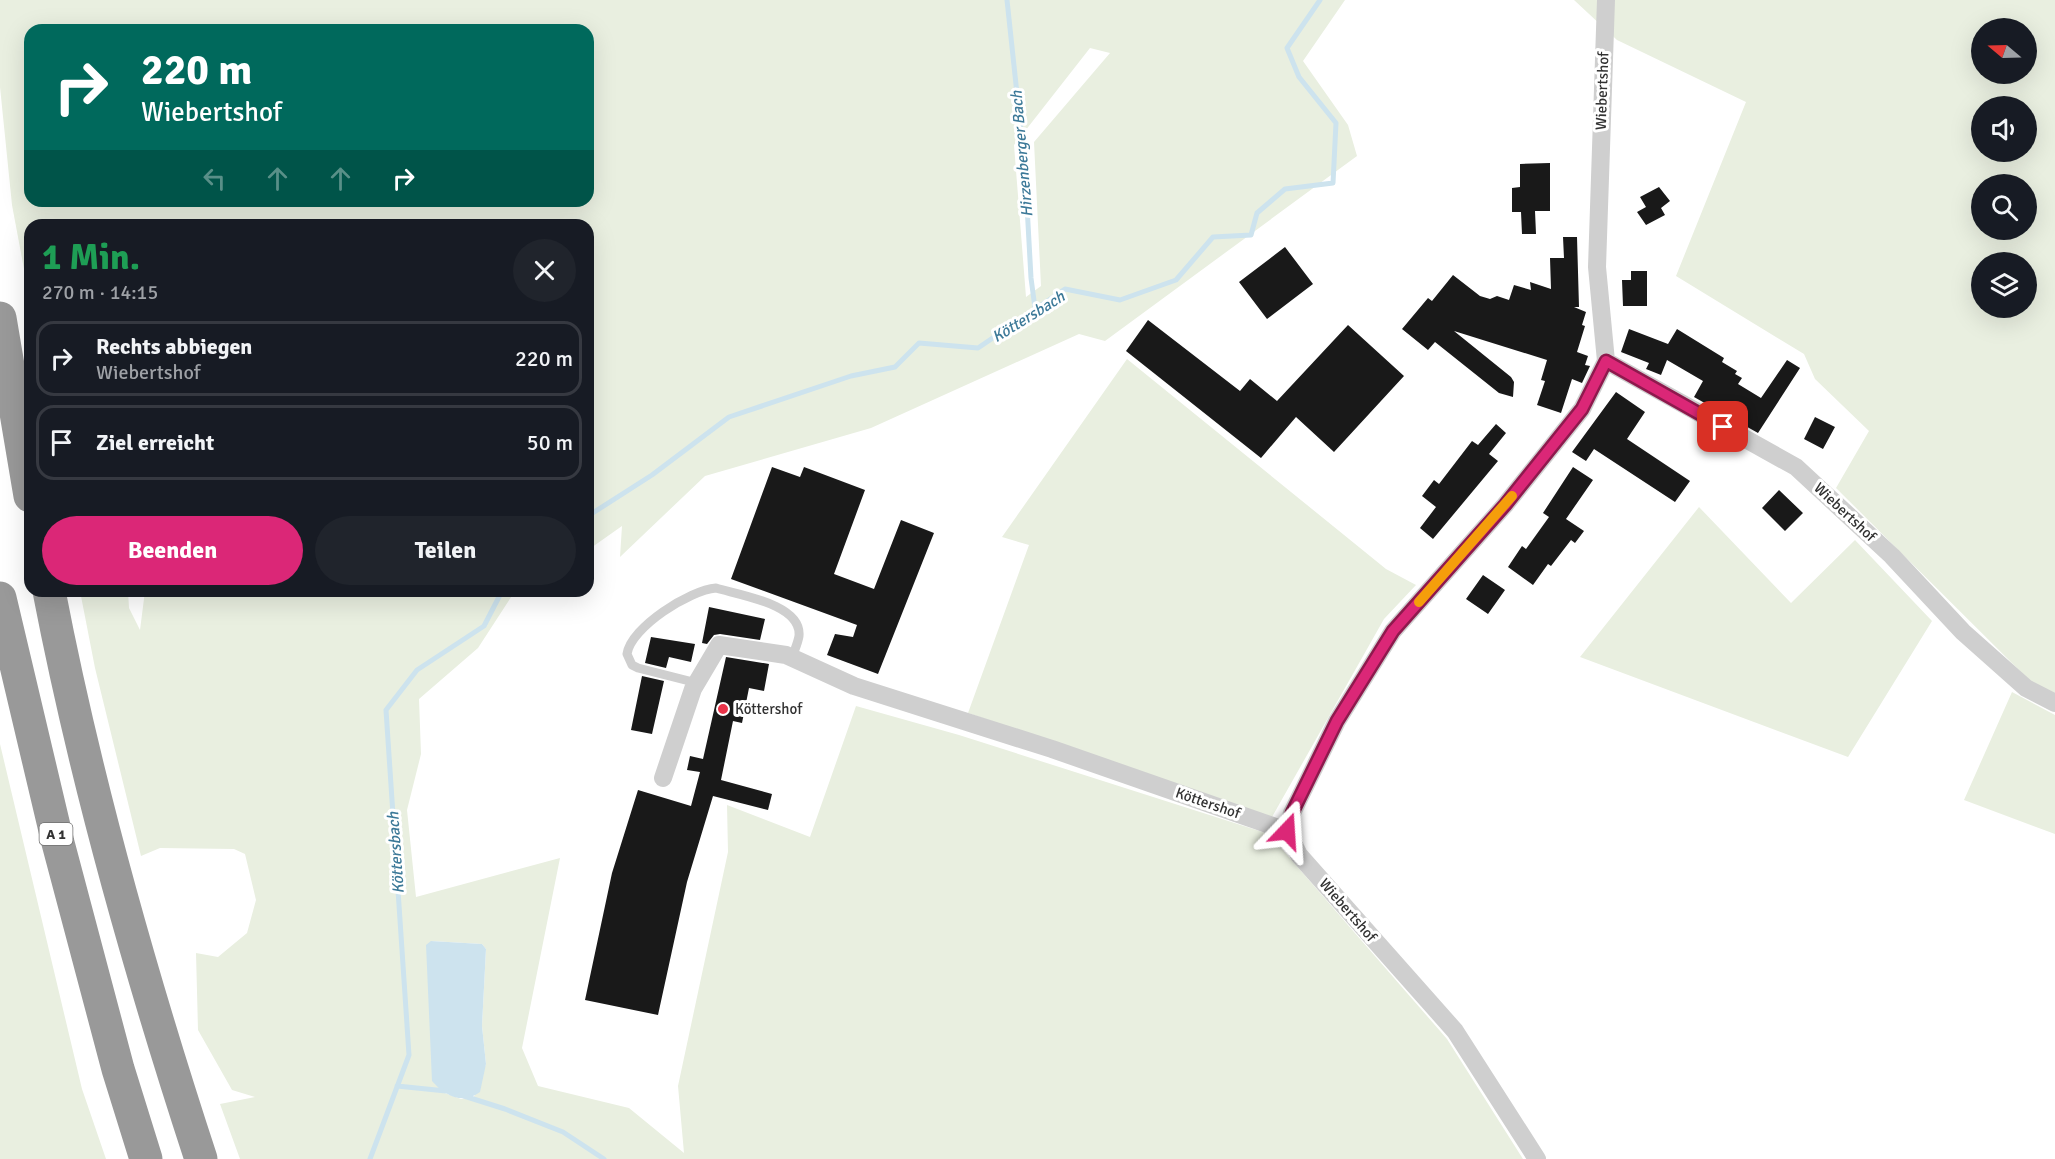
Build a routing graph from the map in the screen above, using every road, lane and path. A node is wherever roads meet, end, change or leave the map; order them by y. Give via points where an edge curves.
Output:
1 (1606, 0) edge
2 (0, 318) edge
3 (1606, 361) junction
4 (24, 460) edge
5 (50, 597) edge
6 (0, 598) edge
7 (792, 658) junction
8 (697, 682) junction
9 (2055, 703) edge
10 (663, 778) dead end
11 (1287, 831) junction
12 (146, 1159) edge
13 (201, 1159) edge
14 (1537, 1159) edge

1 - 3 street, Wiebertshof via 1597,267
2 - 4 highway
3 - 9 street, Wiebertshof via 1796,467 1892,556 1963,632 2026,688
3 - 11 street via 1582,409 1505,505 1393,631 1337,721
5 - 13 highway via 97,802
6 - 12 highway, A 1 via 58,843
7 - 8 street, Köttershof via 719,645
7 - 8 lane via 799,635 787,612 765,602 708,589 668,608 636,634 627,648 632,665 638,668
7 - 11 street, Köttershof via 854,686 1052,749
8 - 10 street, Köttershof
11 - 14 street, Wiebertshof via 1299,855 1455,1031

